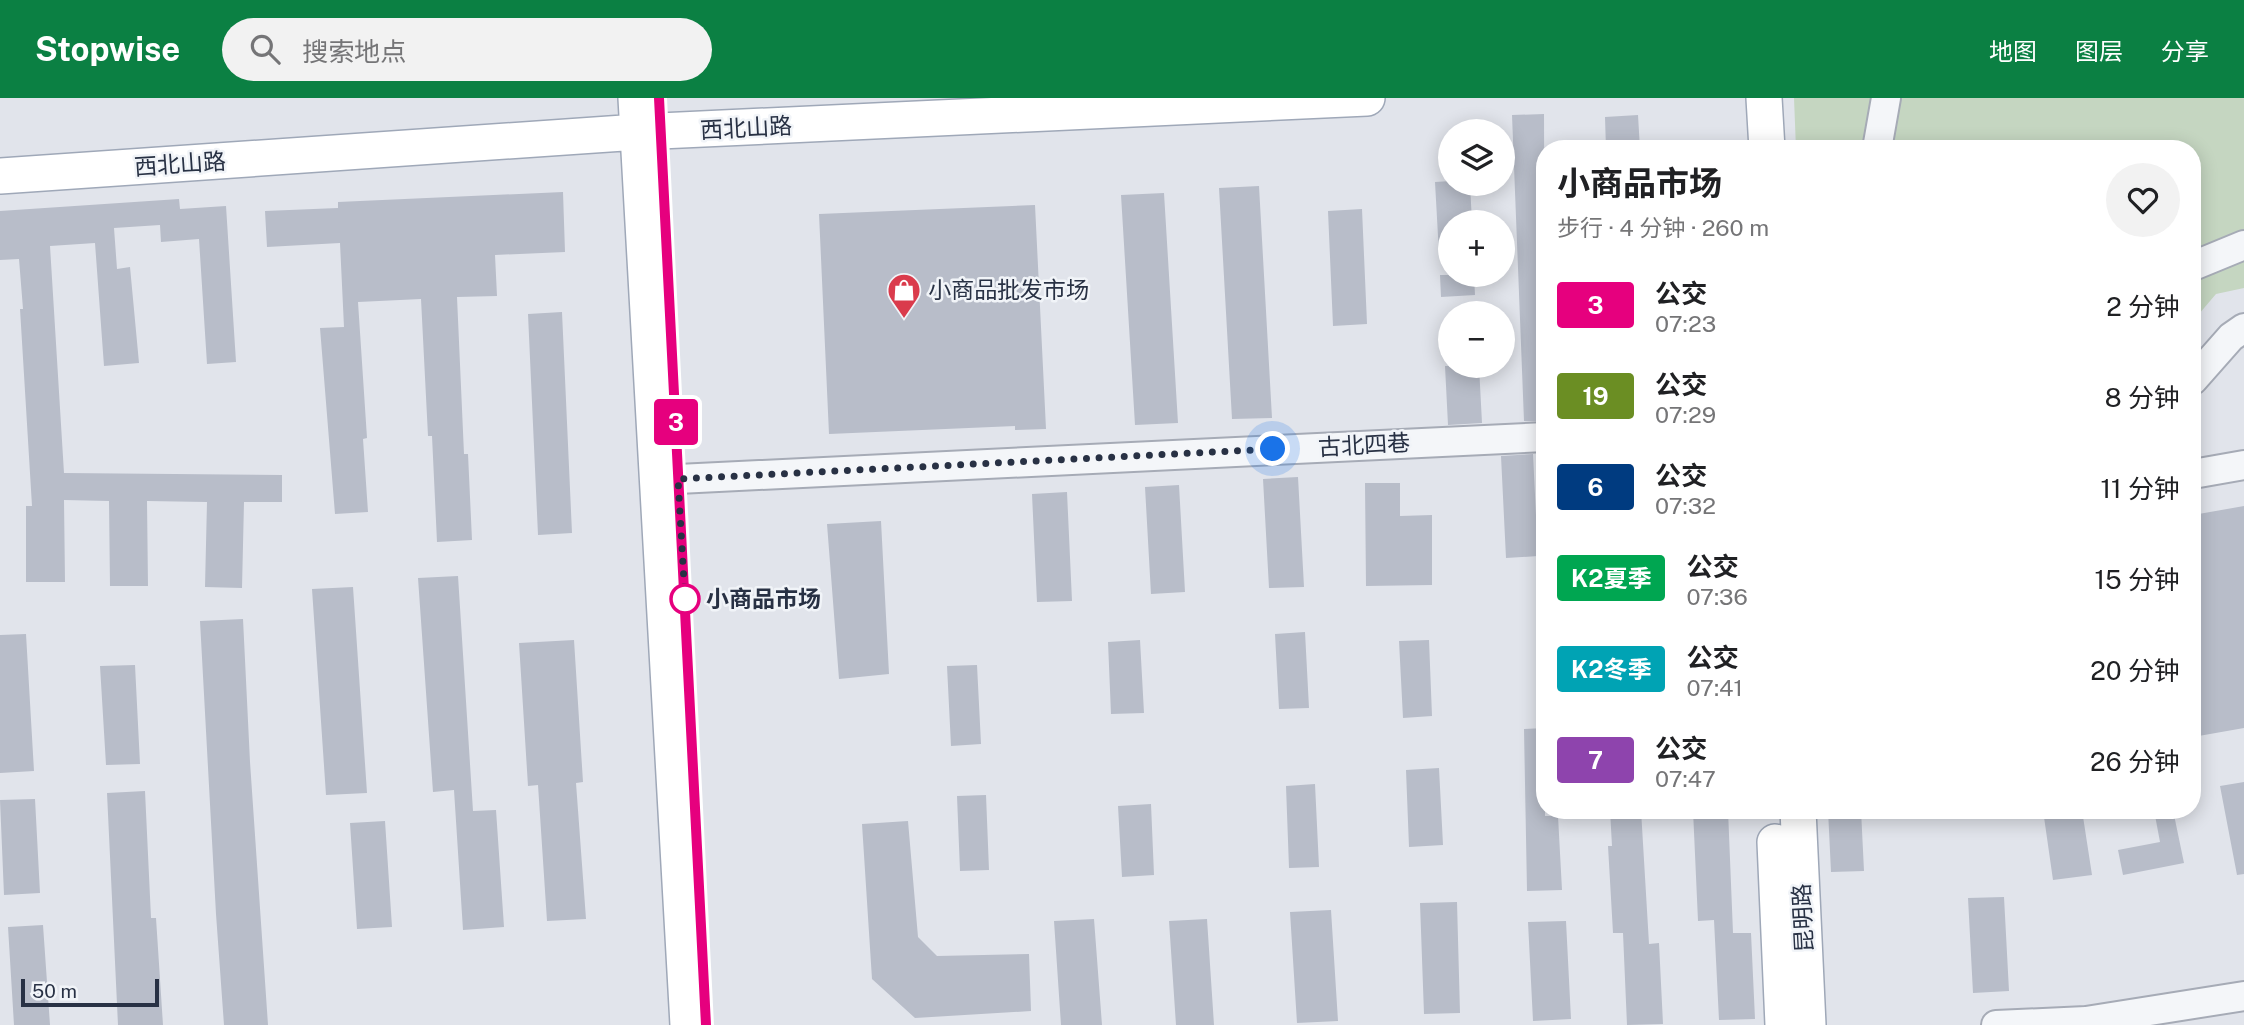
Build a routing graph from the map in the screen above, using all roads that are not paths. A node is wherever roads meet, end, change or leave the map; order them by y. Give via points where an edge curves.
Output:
1 (1367, 98) edge
2 (1745, 98) edge
3 (1764, 98) edge
4 (1886, 98) edge
5 (649, 115) edge
6 (1747, 140) edge
7 (1766, 140) edge
8 (1879, 140) edge
9 (0, 176) edge
10 (2244, 245) edge
11 (2201, 263) edge
12 (2244, 328) edge
13 (2201, 371) edge
14 (1536, 438) edge
15 (2244, 465) edge
16 (2201, 473) edge
17 (678, 479) junction
18 (1774, 819) edge
19 (1798, 819) edge
20 (2244, 996) edge
21 (688, 1025) edge
22 (706, 1025) edge
23 (1783, 1025) edge
24 (1808, 1025) edge
25 (1996, 1025) edge

1 - 5 main road, 西北山路
2 - 6 main road
3 - 7 main road
4 - 8 street
5 - 9 main road, 西北山路
5 - 17 main road
5 - 21 main road
10 - 11 street
12 - 13 street
14 - 17 street, 古北四巷
15 - 16 street
17 - 22 main road
18 - 23 main road, 昆明路
19 - 24 main road, 昆明路
20 - 25 street via 2086,1021

